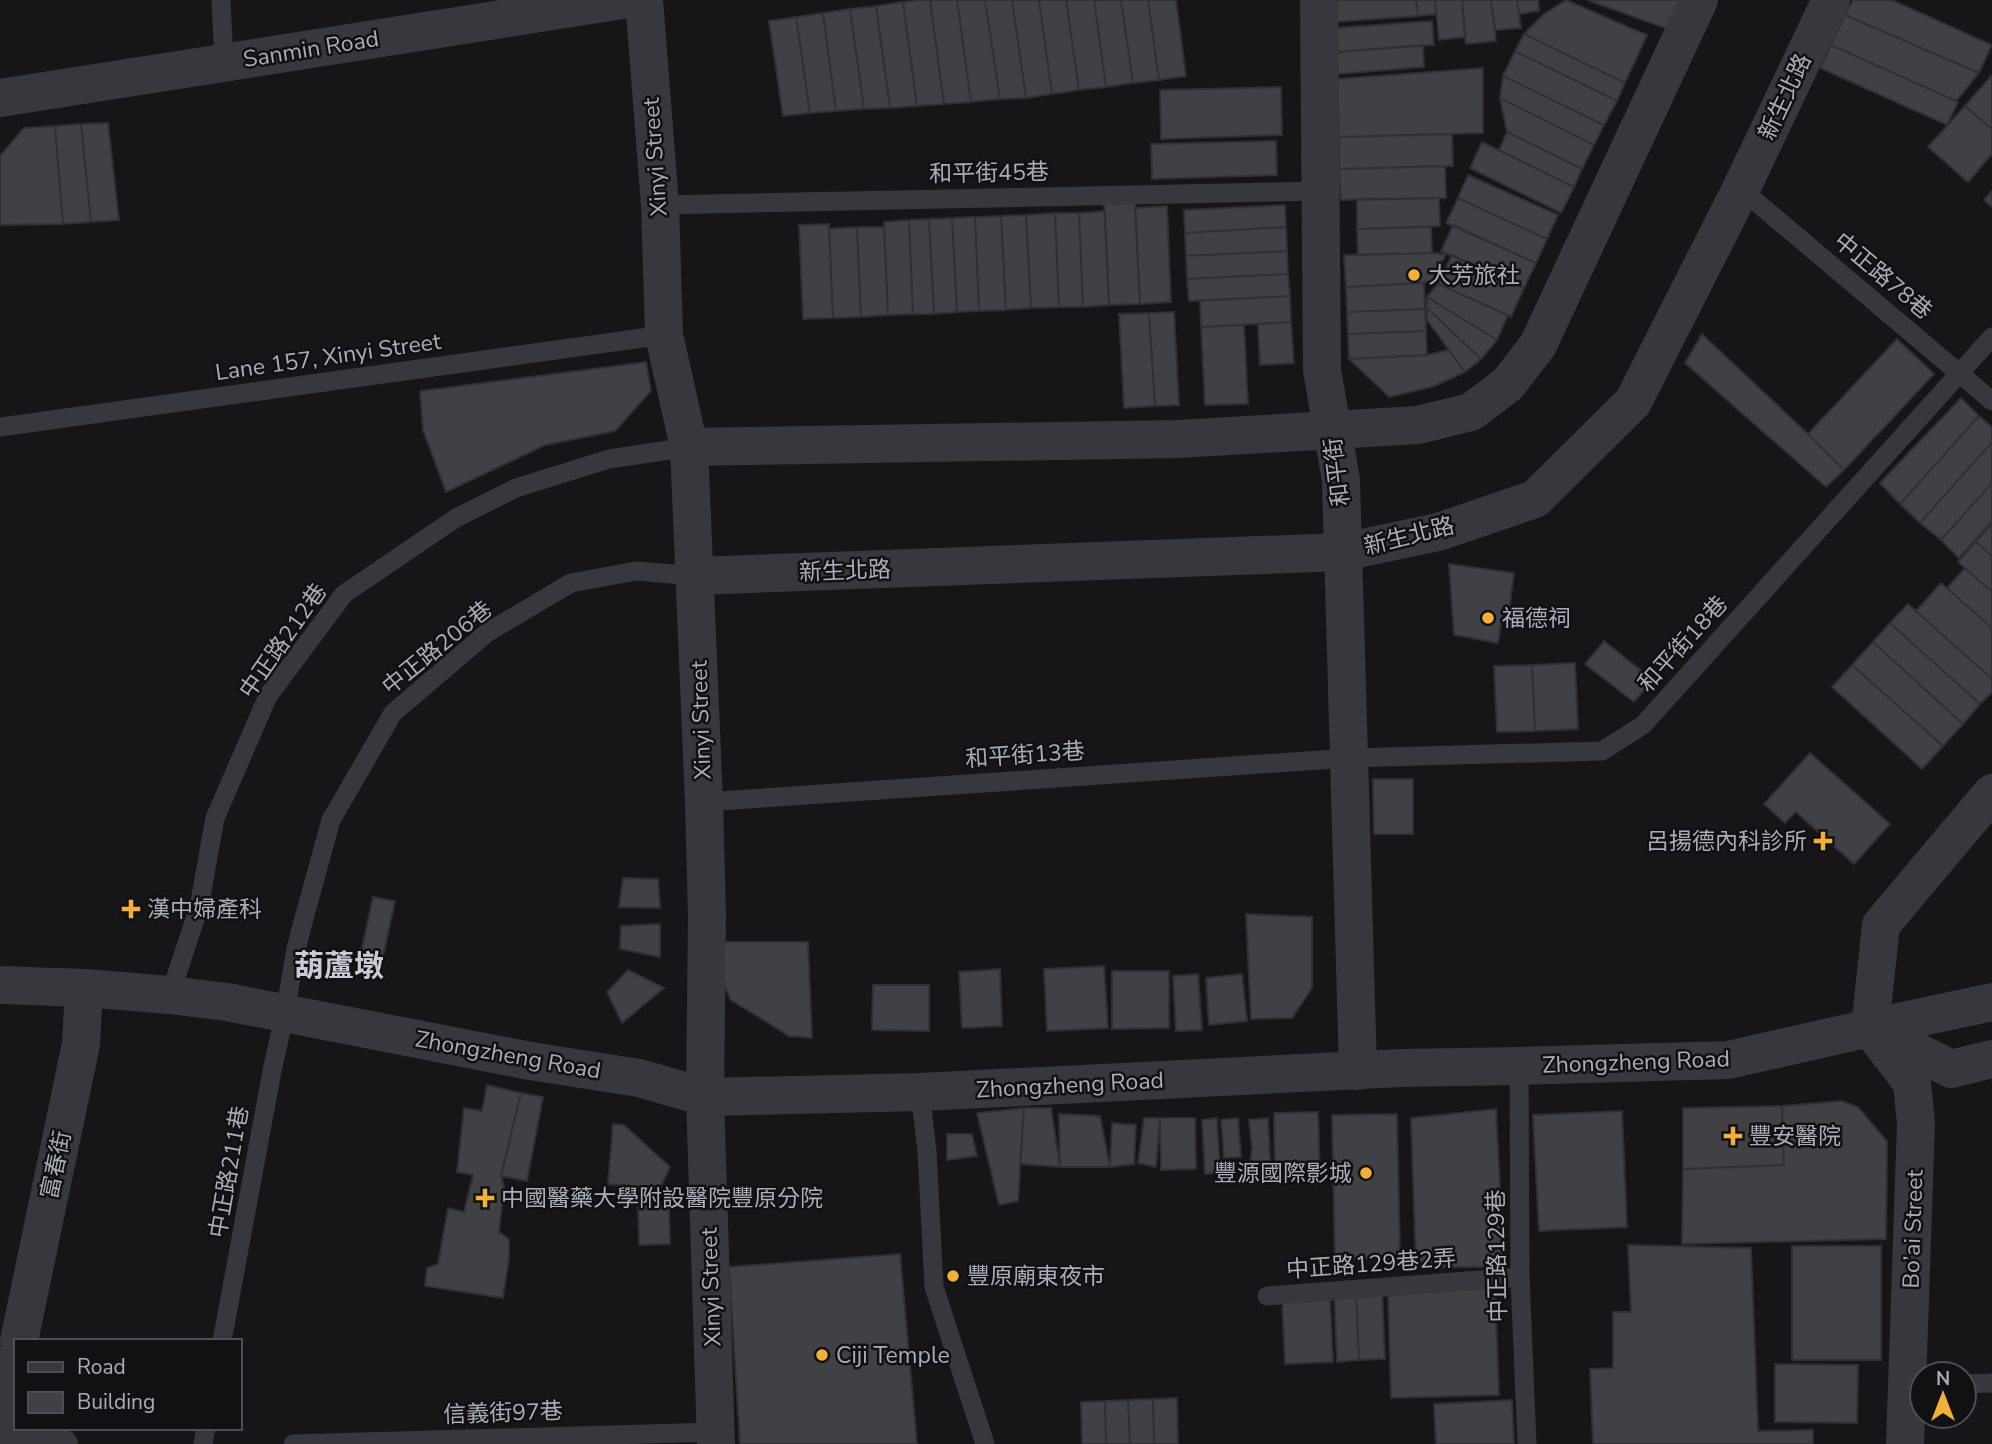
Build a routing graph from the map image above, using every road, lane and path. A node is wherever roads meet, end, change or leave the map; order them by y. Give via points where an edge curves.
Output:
1 (221, 0) edge
2 (622, 0) edge
3 (644, 0) edge
4 (1319, 0) edge
5 (1699, 0) edge
6 (1831, 0) edge
7 (224, 63) junction
8 (0, 98) edge
9 (1741, 189) junction
10 (1320, 191) junction
11 (660, 205) junction
12 (664, 335) junction
13 (1992, 337) edge
14 (1961, 373) junction
15 (1992, 401) edge
16 (0, 427) edge
17 (1332, 431) junction
18 (689, 447) junction
19 (1343, 552) junction
20 (695, 576) junction
21 (1350, 758) junction
22 (1992, 793) edge
23 (704, 802) junction
24 (0, 985) edge
25 (84, 988) junction
26 (170, 995) junction
27 (1992, 1002) edge
28 (285, 1013) junction
29 (1870, 1028) junction
30 (1992, 1059) edge
31 (1519, 1066) junction
32 (1358, 1071) junction
33 (920, 1092) junction
34 (705, 1097) junction
35 (1520, 1278) junction
36 (1267, 1296) dead end
37 (19, 1339) edge
38 (222, 1339) edge
39 (1915, 1360) edge
40 (14, 1368) edge
41 (0, 1436) edge
42 (716, 1438) edge
43 (64, 1444) edge
44 (293, 1444) edge
45 (300, 1444) edge
46 (985, 1444) edge
47 (1527, 1444) edge

1 - 7 lane
2 - 7 street, Sanmin Road
3 - 11 street, Xinyi Street
4 - 10 street, 和平街
5 - 17 street via 1538,345 1508,384 1471,412 1418,425
6 - 9 street, 新生北路
7 - 8 street, Sanmin Road
9 - 14 lane, 中正路78巷
9 - 19 street, 新生北路 via 1633,402 1535,499 1438,531
10 - 11 lane, 和平街45巷
10 - 17 street, 和平街 via 1322,370
11 - 12 street, Xinyi Street
12 - 16 lane, Lane 157, Xinyi Street
12 - 18 street, Xinyi Street
13 - 14 lane, 和平街18巷
14 - 15 lane, 中正路78巷
14 - 21 lane, 和平街18巷 via 1643,725 1602,751
17 - 18 street via 1178,439
17 - 19 street, 和平街 via 1341,480
18 - 20 street, Xinyi Street
18 - 26 lane, 中正路212巷 via 609,459 516,488 456,518 344,594 268,696 215,818 199,907
19 - 20 street, 新生北路
19 - 21 street, 和平街
20 - 23 street, Xinyi Street
20 - 28 lane, 中正路206巷 via 636,571 571,583 488,632 393,713 331,821 296,948
21 - 23 lane, 和平街13巷
21 - 32 street, 和平街
22 - 29 street via 1881,925
23 - 34 street, Xinyi Street
24 - 25 street, Zhongzheng Road
25 - 26 street, Zhongzheng Road
25 - 37 street, 富春街 via 82,1044
26 - 28 street, Zhongzheng Road
27 - 29 street, Zhongzheng Road
28 - 34 street, Zhongzheng Road via 639,1078
28 - 38 lane, 中正路211巷
29 - 30 street via 1951,1069
29 - 31 street, Zhongzheng Road via 1728,1060
29 - 39 street, Bo’ai Street via 1912,1083
31 - 32 street, Zhongzheng Road
31 - 35 lane, 中正路129巷
32 - 33 street, Zhongzheng Road
33 - 34 street, Zhongzheng Road
33 - 46 lane via 928,1151 934,1287
34 - 42 street, Xinyi Street
35 - 36 lane, 中正路129巷2弄
35 - 47 lane, 中正路129巷
40 - 41 street
41 - 43 street
42 - 45 lane, 信義街97巷
44 - 45 lane, 信義街97巷

